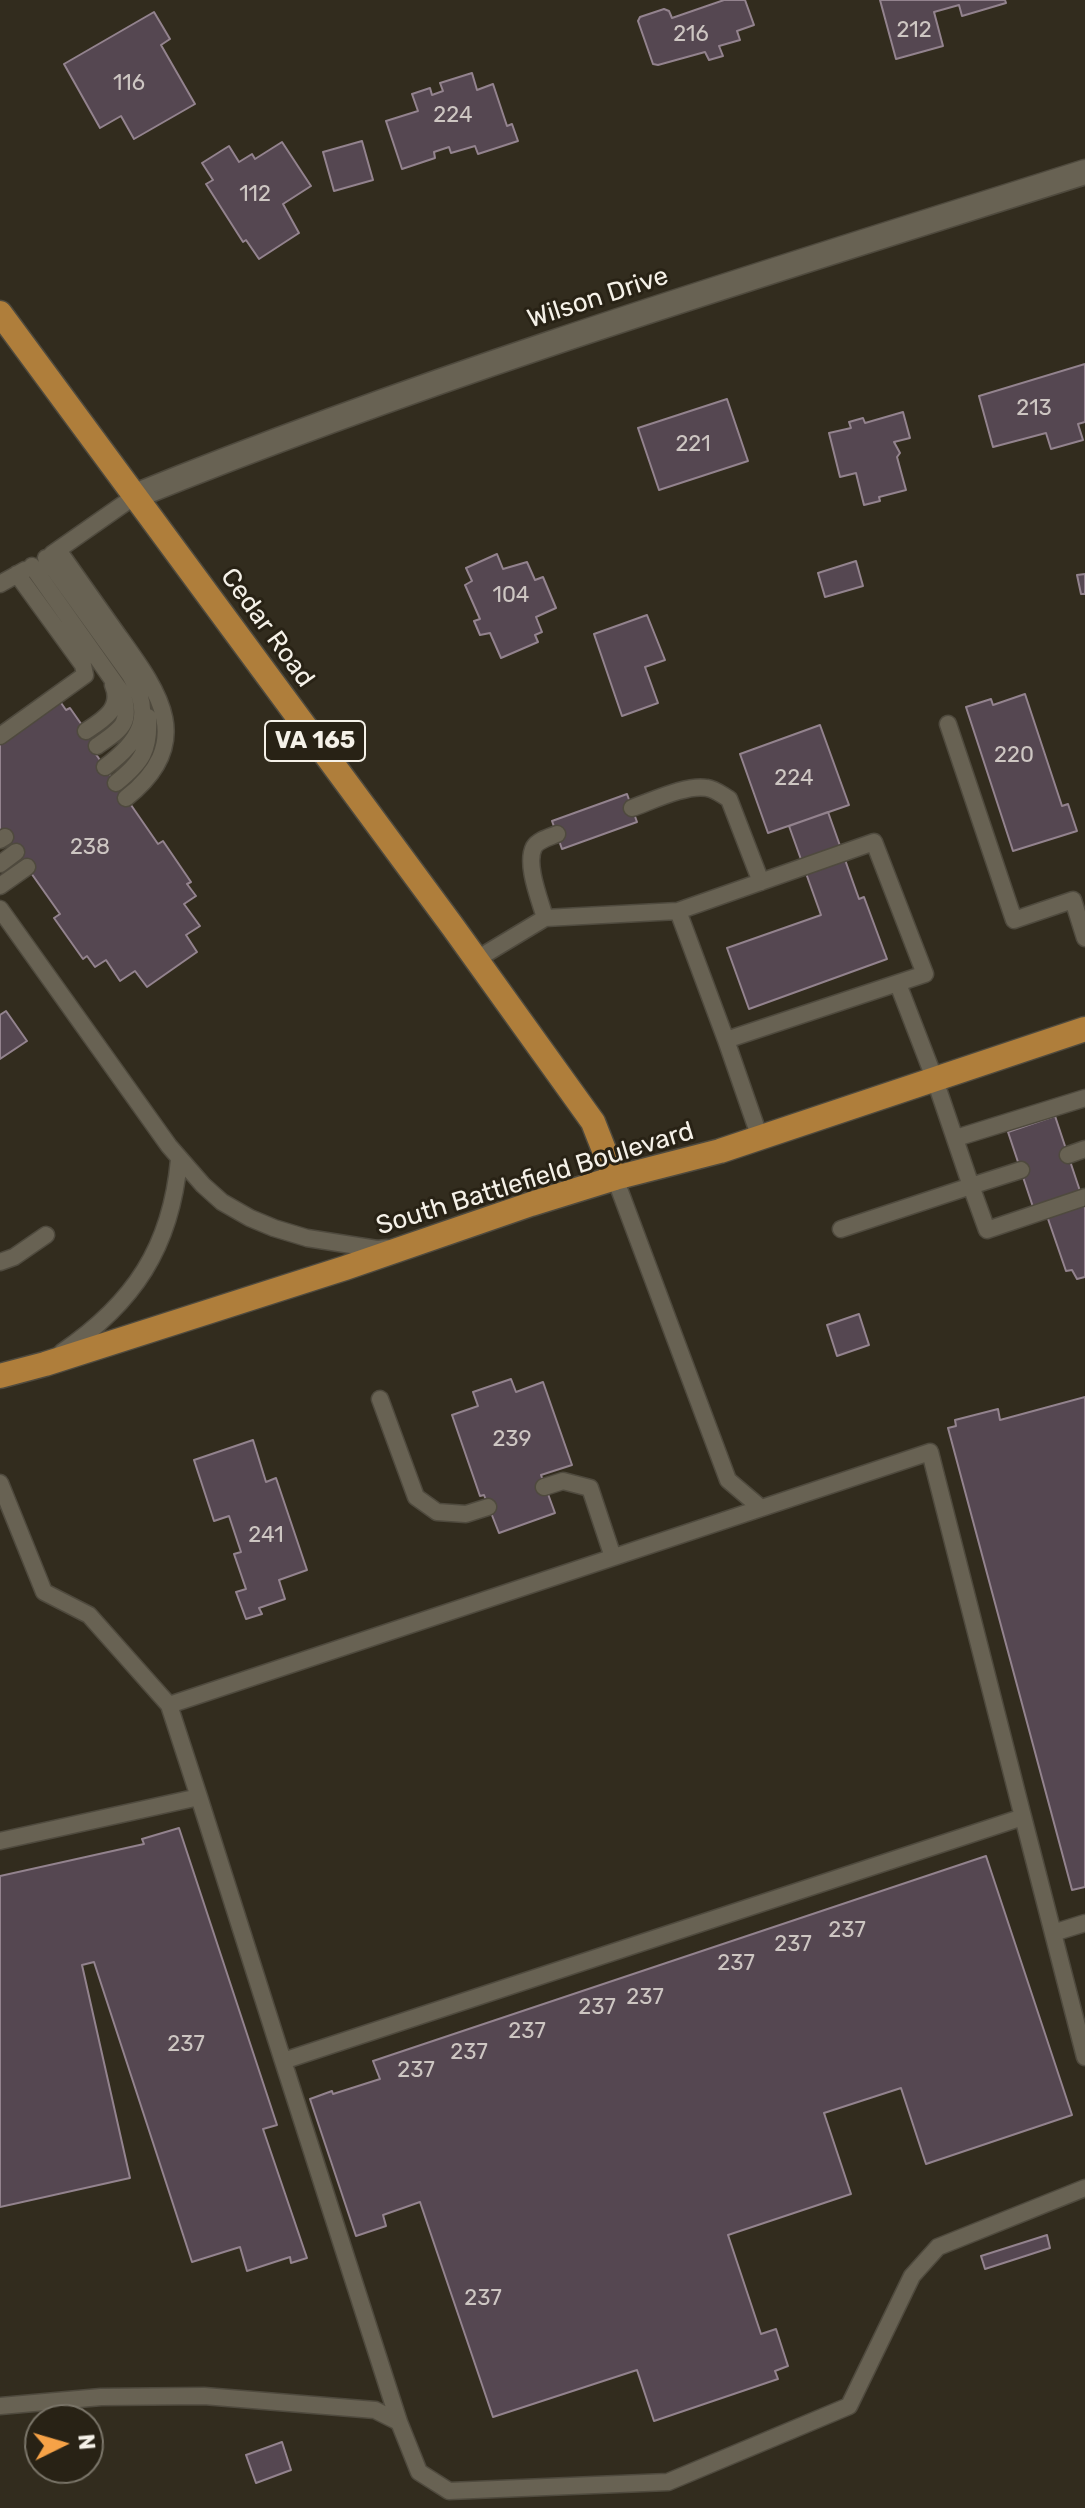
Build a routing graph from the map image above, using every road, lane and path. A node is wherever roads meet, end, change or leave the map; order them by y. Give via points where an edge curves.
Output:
1 (1085, 172) edge
2 (0, 313) edge
3 (135, 496) junction
4 (38, 562) junction
5 (0, 584) edge
6 (105, 669) junction
7 (134, 682) junction
8 (948, 724) dead end
9 (86, 731) dead end
10 (0, 736) edge
11 (97, 746) dead end
12 (105, 767) dead end
13 (632, 808) dead end
14 (557, 834) dead end
15 (16, 852) dead end
16 (0, 864) edge
17 (27, 867) dead end
18 (761, 882) junction
19 (0, 886) edge
20 (0, 909) edge
21 (678, 911) junction
22 (545, 918) junction
23 (1085, 938) edge
24 (477, 959) junction
25 (898, 984) junction
26 (1084, 1033) edge
27 (726, 1040) junction
28 (935, 1080) junction
29 (1085, 1098) edge
30 (760, 1138) junction
31 (956, 1138) junction
32 (1085, 1149) edge
33 (1068, 1155) dead end
34 (179, 1160) junction
35 (1021, 1170) dead end
36 (615, 1178) junction
37 (971, 1186) junction
38 (1085, 1197) edge
39 (841, 1229) dead end
40 (46, 1235) dead end
41 (419, 1243) junction
42 (0, 1262) edge
43 (45, 1364) junction
44 (0, 1376) edge
45 (380, 1399) dead end
46 (0, 1483) edge
47 (544, 1487) dead end
48 (488, 1507) dead end
49 (761, 1508) junction
50 (5, 1510) edge
51 (613, 1557) junction
52 (169, 1705) junction
53 (199, 1797) junction
54 (1023, 1817) junction
55 (0, 1841) edge
56 (1085, 1923) edge
57 (1053, 1933) junction
58 (1085, 2057) edge
59 (283, 2061) junction
60 (1085, 2188) edge
61 (0, 2406) edge
62 (399, 2422) junction

1 - 3 street, Wilson Drive via 527,350
2 - 3 main road, Cedar Road / VA 165
3 - 4 lane
3 - 24 main road, Cedar Road / VA 165
4 - 5 lane
4 - 6 lane
4 - 7 lane
4 - 7 lane via 150,679 162,705 164,749 151,773 121,790 148,741 146,703
4 - 10 lane via 85,675
6 - 9 lane via 116,691 115,705
6 - 11 lane via 122,693 127,718
7 - 12 lane via 142,702 139,729 128,748
8 - 23 lane via 1014,920 1073,900
13 - 18 lane via 691,788 717,791 729,799
14 - 22 lane via 539,842 531,864
15 - 16 lane
17 - 19 lane
18 - 21 lane
18 - 25 lane via 874,842 925,974
20 - 34 lane
21 - 22 lane
21 - 27 lane
22 - 24 lane
24 - 36 main road, Cedar Road / VA 165 via 593,1122
25 - 27 lane
25 - 28 lane
26 - 28 main road, South Battlefield Boulevard
27 - 30 lane
28 - 30 main road, South Battlefield Boulevard
28 - 31 lane
29 - 31 lane
30 - 36 main road, South Battlefield Boulevard
31 - 37 lane
32 - 33 lane
34 - 41 lane via 222,1202 274,1228 377,1249
34 - 43 lane via 167,1226 147,1269 107,1316
35 - 37 lane
36 - 41 main road, South Battlefield Boulevard
36 - 49 lane via 728,1480
37 - 38 lane via 987,1230
37 - 39 lane
40 - 42 lane
41 - 43 main road, South Battlefield Boulevard
43 - 44 main road, South Battlefield Boulevard
45 - 48 lane via 416,1497 437,1512 466,1514
46 - 50 lane
47 - 51 lane via 563,1481 590,1488
49 - 51 lane
49 - 54 lane via 930,1452
50 - 52 lane via 44,1592 89,1615
51 - 52 lane
52 - 53 lane
53 - 55 lane
53 - 59 lane
54 - 57 lane
54 - 59 lane
56 - 57 lane
57 - 58 lane
59 - 62 lane
60 - 62 lane via 938,2247 912,2276 849,2406 668,2482 449,2491 419,2472
61 - 62 lane via 101,2397 204,2396 375,2410

